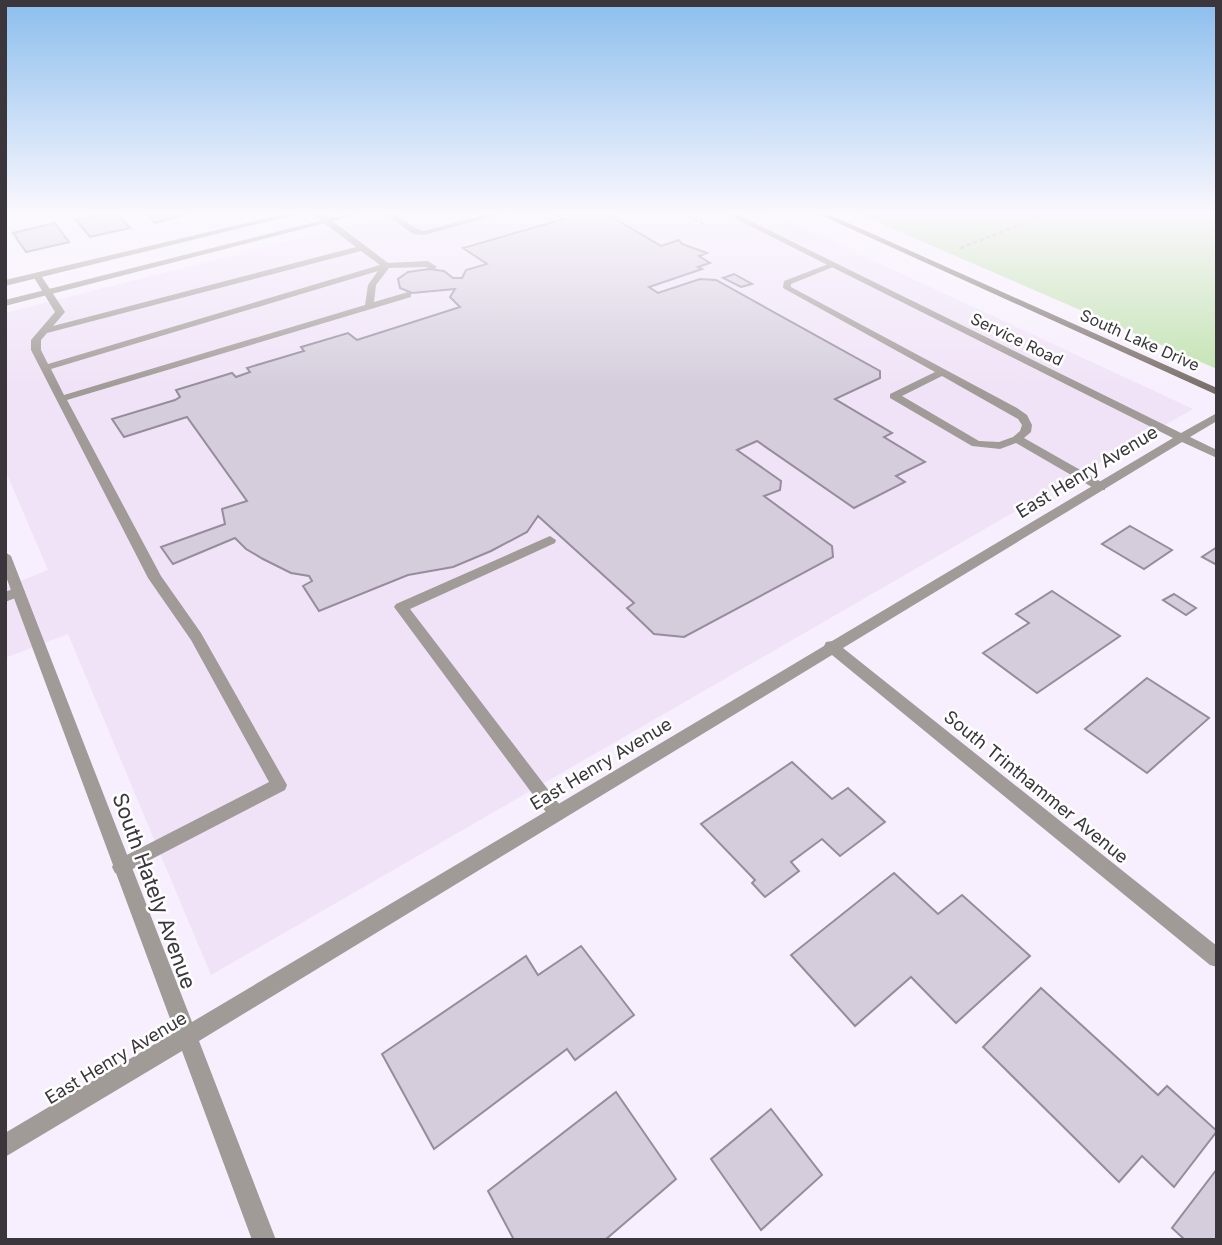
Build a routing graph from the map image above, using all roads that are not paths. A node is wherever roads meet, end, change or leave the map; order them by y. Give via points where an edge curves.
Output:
1 (57, 271) edge
2 (129, 271) edge
3 (271, 271) edge
4 (369, 271) edge
5 (382, 271) edge
6 (817, 271) edge
7 (846, 271) edge
8 (949, 271) edge
9 (37, 276) junction
10 (5, 283) edge
11 (47, 292) junction
12 (408, 295) dead end
13 (5, 303) edge
14 (369, 308) junction
15 (45, 331) junction
16 (45, 368) junction
17 (942, 372) junction
18 (1217, 392) edge
19 (61, 399) junction
20 (1217, 416) edge
21 (1182, 438) junction
22 (1017, 439) junction
23 (1217, 455) edge
24 (1101, 487) junction
25 (550, 540) dead end
26 (5, 556) edge
27 (12, 595) edge
28 (831, 646) junction
29 (557, 814) junction
30 (121, 867) junction
31 (1217, 958) edge
32 (186, 1039) junction
33 (5, 1146) edge
34 (264, 1240) edge

1 - 9 street
2 - 11 street
3 - 15 street
4 - 16 street
5 - 14 street via 372,285
6 - 17 street via 787,283 787,288
7 - 21 street, Service Road
8 - 18 main road, South Lake Drive
9 - 10 street
9 - 11 street
11 - 13 street
11 - 15 street via 60,312
12 - 14 street
14 - 19 street
15 - 16 street via 36,340 36,350
16 - 19 street
17 - 22 street via 1023,417 1027,425
17 - 22 street via 894,396 976,444 1000,446
19 - 30 street via 155,578 196,637 279,785
20 - 21 street, East Henry Avenue
21 - 23 street, Service Road
21 - 24 street, East Henry Avenue
22 - 24 street
24 - 28 street, East Henry Avenue
25 - 29 street via 401,607
26 - 27 street, South Hately Avenue
27 - 30 street, South Hately Avenue
28 - 29 street, East Henry Avenue
28 - 31 street, South Trinthammer Avenue
29 - 32 street, East Henry Avenue
30 - 32 street, South Hately Avenue
32 - 33 street, East Henry Avenue
32 - 34 street, South Hately Avenue

